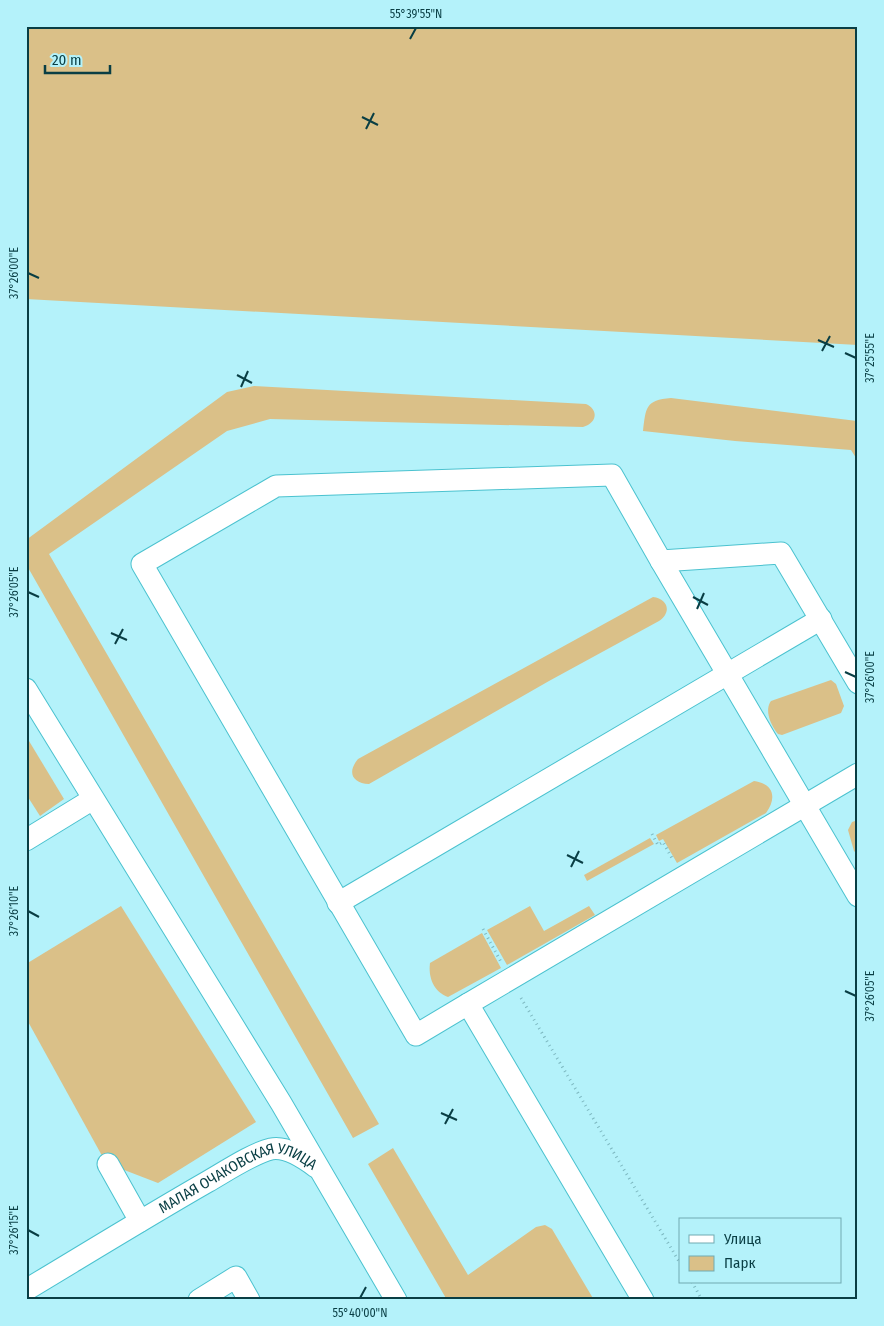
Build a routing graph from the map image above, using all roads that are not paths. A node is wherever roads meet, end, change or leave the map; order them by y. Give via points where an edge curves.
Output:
1 (661, 561) junction
2 (820, 619) junction
3 (728, 674) junction
4 (858, 683) edge
5 (26, 689) edge
6 (858, 774) edge
7 (93, 799) junction
8 (804, 805) junction
9 (26, 840) edge
10 (858, 896) edge
11 (338, 903) junction
12 (468, 1004) junction
13 (108, 1164) dead end
14 (319, 1169) junction
15 (140, 1221) junction
16 (26, 1290) edge
17 (199, 1300) edge
18 (249, 1300) edge
19 (396, 1300) edge
20 (643, 1300) edge

1 - 2 street via 781,553
1 - 3 street
1 - 11 street via 612,475 276,486 142,564
2 - 3 street
2 - 4 street
3 - 8 street
3 - 11 street
5 - 7 street
6 - 8 street
7 - 9 street
7 - 14 street
8 - 10 street
8 - 12 street
11 - 12 street via 416,1035
12 - 20 street
13 - 15 street
14 - 15 street, МАЛАЯ ОЧАКОВСКАЯ УЛИЦА via 300,1156 272,1149 246,1160
14 - 19 street, МАЛАЯ ОЧАКОВСКАЯ УЛИЦА
15 - 16 street, МАЛАЯ ОЧАКОВСКАЯ УЛИЦА
17 - 18 street via 236,1277

